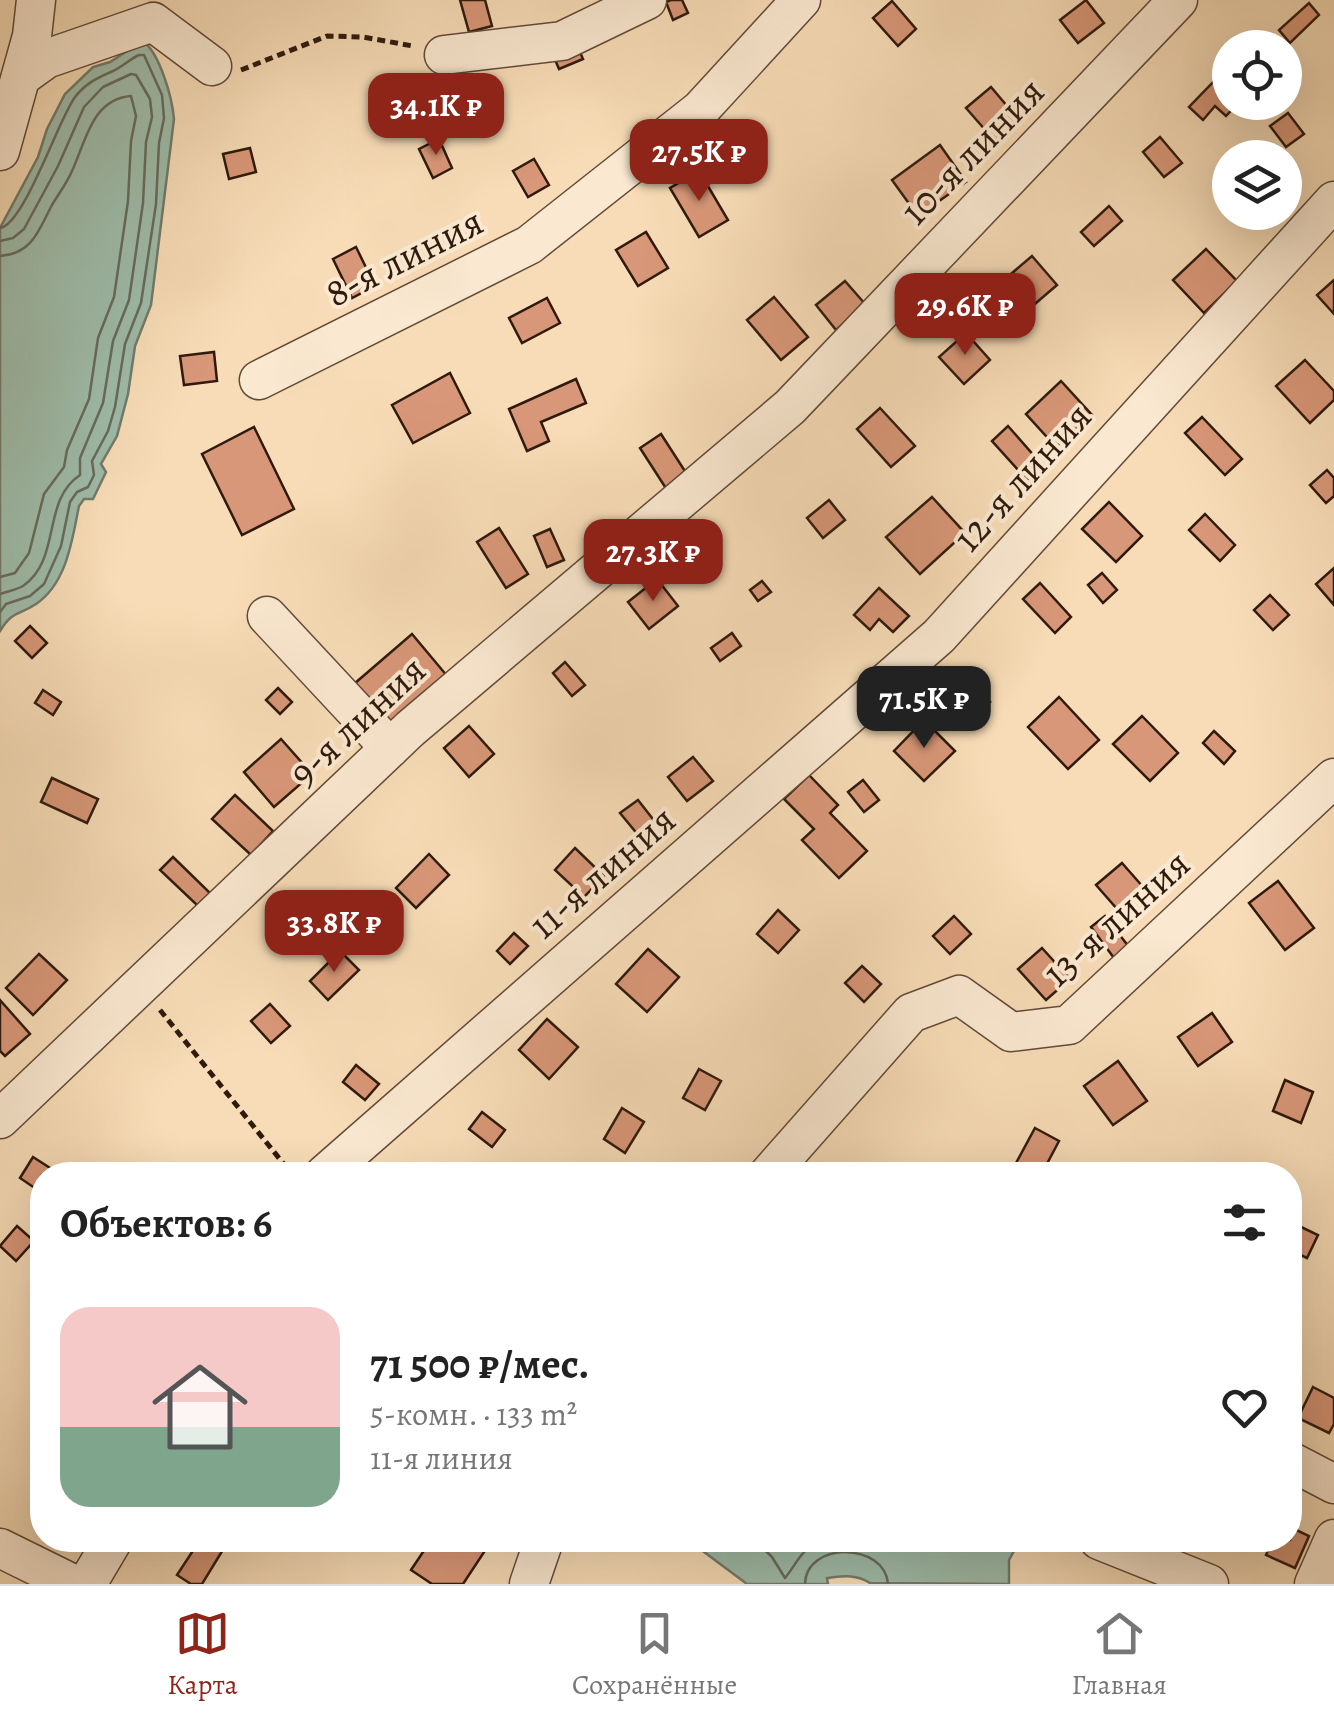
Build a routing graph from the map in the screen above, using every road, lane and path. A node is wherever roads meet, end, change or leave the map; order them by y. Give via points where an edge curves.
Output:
1 (36, 0) edge
2 (647, 0) edge
3 (801, 0) edge
4 (1178, 0) edge
5 (444, 55) joint
6 (212, 66) joint
7 (21, 77) junction
8 (0, 152) edge
9 (1334, 200) edge
10 (259, 380) dead end
11 (790, 407) joint
12 (267, 616) dead end
13 (940, 636) joint
14 (390, 748) junction
15 (1334, 778) edge
16 (141, 987) junction
17 (0, 1119) edge
18 (282, 1162) edge
19 (339, 1162) edge
20 (779, 1162) edge
21 (1302, 1467) edge
22 (1334, 1484) edge
23 (1334, 1539) edge
24 (0, 1548) edge
25 (106, 1552) edge
26 (540, 1552) edge
27 (1129, 1552) edge
28 (73, 1584) edge
29 (87, 1584) edge
30 (529, 1584) edge
31 (1210, 1584) edge
32 (1314, 1584) edge

1 - 7 street
2 - 5 street via 562,41
3 - 10 street, 8-я линия via 700,110 529,245
4 - 11 street, 10-я линия
5 - 6 path via 394,41 327,36 237,71
6 - 7 street via 153,22 46,59
7 - 8 street
9 - 13 street, 12-я линия
11 - 14 street, 9-я линия
12 - 14 street
13 - 19 street, 11-я линия
14 - 16 street, 9-я линия
15 - 20 street, 13-я линия via 1069,1025 1012,1032 960,995 911,1013
16 - 17 street, 9-я линия
16 - 18 path
21 - 22 street
23 - 32 street
24 - 28 street
25 - 29 street
26 - 30 street
27 - 31 street

